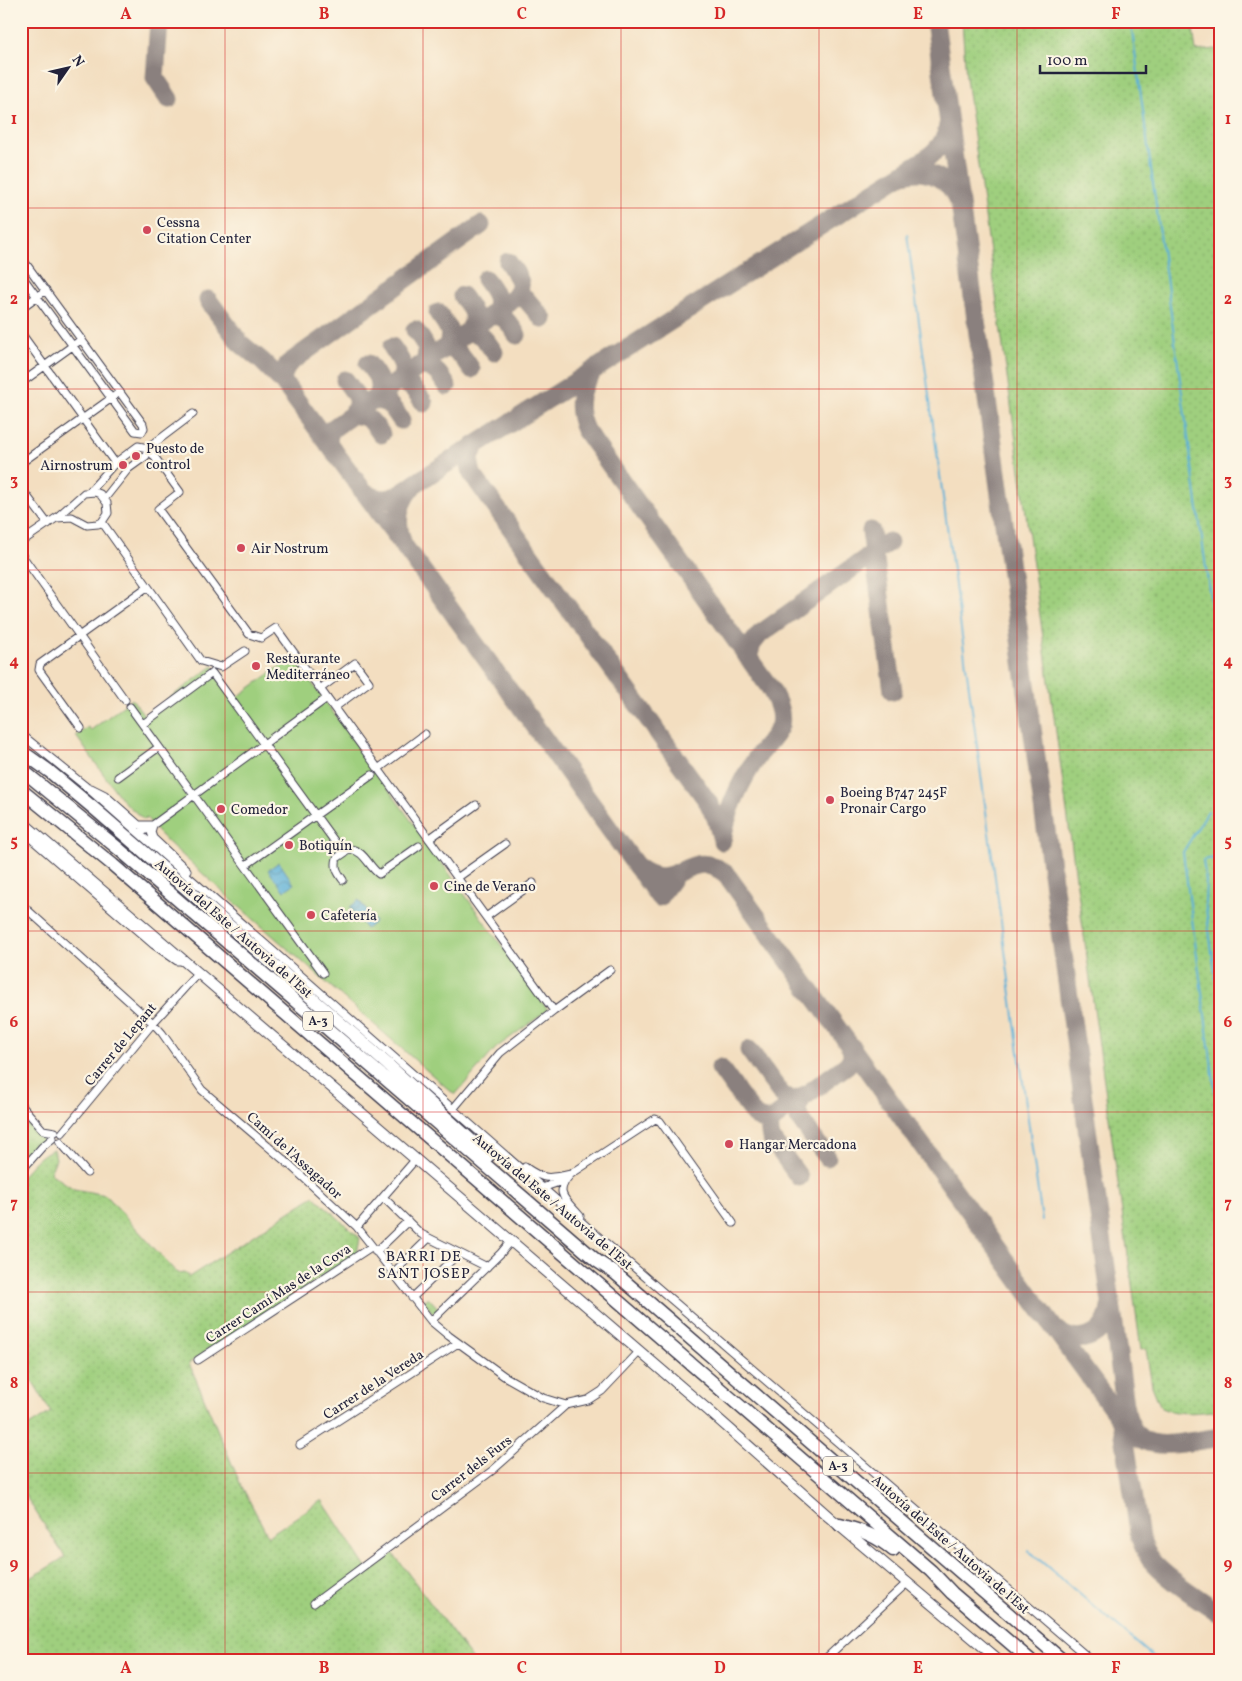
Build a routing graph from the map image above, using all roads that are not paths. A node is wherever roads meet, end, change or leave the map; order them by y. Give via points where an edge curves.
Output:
1 (21, 256) edge
2 (21, 275) edge
3 (46, 290) junction
4 (37, 296) junction
5 (21, 308) edge
6 (21, 332) edge
7 (82, 340) junction
8 (73, 346) junction
9 (45, 366) junction
10 (21, 383) edge
11 (120, 392) junction
12 (111, 398) junction
13 (193, 414) dead end
14 (83, 418) junction
15 (148, 448) junction
16 (118, 461) junction
17 (21, 463) edge
18 (128, 469) junction
19 (21, 488) edge
20 (89, 492) junction
21 (105, 498) junction
22 (77, 500) junction
23 (56, 518) junction
24 (79, 520) junction
25 (102, 522) junction
26 (48, 524) junction
27 (21, 542) edge
28 (21, 554) edge
29 (147, 587) junction
30 (79, 636) junction
31 (245, 650) dead end
32 (320, 688) junction
33 (327, 698) junction
34 (125, 700) dead end
35 (130, 707) dead end
36 (334, 708) junction
37 (143, 724) junction
38 (81, 728) dead end
39 (21, 734) edge
40 (425, 734) dead end
41 (264, 744) junction
42 (159, 747) junction
43 (21, 751) edge
44 (21, 769) edge
45 (378, 769) junction
46 (372, 775) dead end
47 (118, 776) dead end
48 (84, 785) junction
49 (21, 790) edge
50 (194, 794) junction
51 (21, 800) edge
52 (476, 805) dead end
53 (316, 816) junction
54 (21, 821) edge
55 (153, 825) junction
56 (21, 830) edge
57 (139, 833) junction
58 (429, 839) junction
59 (505, 844) dead end
60 (419, 846) dead end
61 (343, 853) junction
62 (246, 865) junction
63 (457, 878) junction
64 (343, 880) dead end
65 (533, 883) dead end
66 (208, 893) junction
67 (155, 902) junction
68 (21, 904) edge
69 (486, 918) junction
70 (184, 961) junction
71 (610, 970) dead end
72 (198, 973) junction
73 (323, 973) dead end
74 (554, 1011) junction
75 (153, 1023) junction
76 (21, 1105) edge
77 (453, 1109) junction
78 (55, 1136) junction
79 (488, 1140) junction
80 (415, 1160) junction
81 (21, 1171) edge
82 (87, 1173) dead end
83 (571, 1174) junction
84 (565, 1180) junction
85 (542, 1188) junction
86 (383, 1197) junction
87 (408, 1221) junction
88 (733, 1223) dead end
89 (357, 1227) junction
90 (593, 1232) junction
91 (428, 1239) junction
92 (511, 1241) junction
93 (373, 1249) junction
94 (459, 1253) junction
95 (487, 1267) junction
96 (615, 1273) junction
97 (392, 1274) junction
98 (412, 1298) junction
99 (431, 1321) junction
100 (458, 1343) junction
101 (639, 1352) junction
102 (198, 1360) dead end
103 (566, 1405) junction
104 (300, 1445) dead end
105 (840, 1525) junction
106 (908, 1582) junction
107 (952, 1592) junction
108 (314, 1603) dead end
109 (824, 1660) edge
110 (999, 1660) edge
111 (1030, 1660) edge
112 (1062, 1660) edge
113 (1090, 1660) edge

1 - 3 street
2 - 4 street
3 - 4 street
3 - 7 street
4 - 5 street
4 - 8 street
6 - 9 street
7 - 8 street
7 - 11 street
8 - 9 street
8 - 12 street
9 - 10 street
9 - 14 street
11 - 12 street
11 - 12 street via 143,424 142,432 135,431
12 - 14 street
13 - 15 street
14 - 16 street
14 - 17 street
15 - 16 street via 138,446
15 - 18 street via 146,456
15 - 32 street via 180,492 158,509 249,634 261,638 276,628
16 - 18 street
16 - 20 street
18 - 21 street
19 - 26 street
20 - 21 street
20 - 22 street
21 - 25 street via 108,513
22 - 23 street
22 - 24 street via 74,510
23 - 24 street
23 - 26 street
24 - 25 street via 88,525
25 - 29 street
26 - 27 street
28 - 30 street
29 - 30 street
29 - 31 street via 201,660 221,667
30 - 34 street
30 - 38 street via 40,664 39,670
32 - 33 street
32 - 36 street via 355,663 369,682
33 - 36 street
33 - 41 street
35 - 37 street
36 - 45 street
37 - 41 street via 212,672
37 - 42 street
39 - 48 street
40 - 45 street
41 - 50 street
41 - 53 street
42 - 47 street
42 - 50 street
43 - 96 highway via 97,812 386,1063 600,1254
44 - 96 highway, Autovía del Este / Autovia de l'Est / A-3
45 - 58 street
46 - 53 street
48 - 55 street via 105,795 139,825
48 - 57 street
49 - 67 highway, A-3
50 - 55 street
50 - 62 street
51 - 67 highway via 109,872
52 - 58 street
53 - 61 street
53 - 62 street
54 - 70 street
55 - 57 street
55 - 66 street via 153,838
56 - 70 street via 154,945 177,961
57 - 66 street
58 - 63 street
59 - 63 street
60 - 61 street via 379,874 356,850
61 - 64 street via 335,865
62 - 73 street
63 - 69 street
65 - 69 street
66 - 77 street
67 - 107 highway, A-3
68 - 75 street, Camí de l'Assagador
69 - 74 street
70 - 72 street
71 - 74 street
72 - 75 street, Carrer de Lepant
72 - 80 street
74 - 77 street via 500,1053
75 - 78 street, Carrer de Lepant
75 - 89 street, Camí de l'Assagador via 202,1090
76 - 78 street via 44,1130
77 - 79 street
78 - 81 street, Carrer de Lepant
78 - 82 street via 64,1139 60,1142
79 - 83 street via 535,1174 550,1178
79 - 85 street
80 - 86 street, Carrer Camí Mas de la Cova
80 - 92 street
83 - 84 street
83 - 88 street via 656,1119
84 - 85 street
84 - 90 street via 562,1197
85 - 90 street
86 - 87 street
86 - 89 street, Carrer Camí Mas de la Cova
87 - 91 street
87 - 93 street, Carrer Camí Mas de la Cova
89 - 93 street, Camí de l'Assagador
90 - 113 street
91 - 94 street
91 - 97 street
92 - 95 street
92 - 101 street
93 - 97 street, Camí de l'Assagador
93 - 102 street, Carrer Camí Mas de la Cova
94 - 95 street
94 - 98 street
95 - 99 street
96 - 112 highway, Autovía del Este / Autovia de l'Est / A-3
97 - 98 street, Camí de l'Assagador
98 - 99 street, Camí de l'Assagador
99 - 100 street, Camí de l'Assagador
100 - 103 street, Camí de l'Assagador via 504,1376 543,1398
100 - 104 street, Carrer de la Vereda
101 - 103 street, Carrer dels Furs via 602,1391 588,1400
101 - 105 street
103 - 108 street, Carrer dels Furs via 493,1470
105 - 106 street
105 - 107 highway via 881,1540 924,1577
106 - 109 street
106 - 110 street
107 - 111 highway, A-3

